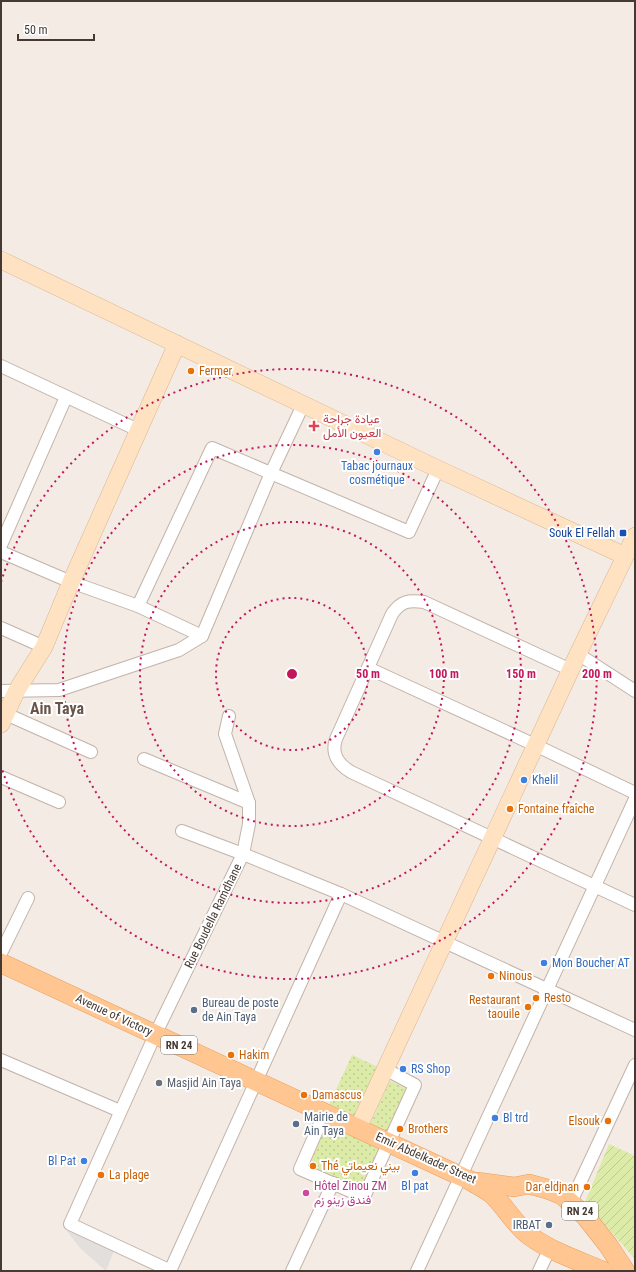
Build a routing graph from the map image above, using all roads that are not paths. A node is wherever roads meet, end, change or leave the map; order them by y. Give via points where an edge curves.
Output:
1 (1, 260) edge
2 (177, 344) junction
3 (2, 370) edge
4 (66, 397) junction
5 (304, 405) junction
6 (138, 430) junction
7 (438, 469) junction
8 (271, 473) junction
9 (635, 536) edge
10 (1, 545) edge
11 (1, 552) edge
12 (625, 556) junction
13 (71, 582) junction
14 (138, 606) junction
15 (1, 628) edge
16 (202, 636) junction
17 (44, 647) junction
18 (575, 662) junction
19 (368, 668) junction
20 (9, 690) edge
21 (635, 691) edge
22 (229, 716) dead end
23 (4, 719) edge
24 (535, 745) junction
25 (91, 752) dead end
26 (144, 759) dead end
27 (1, 777) edge
28 (635, 793) edge
29 (635, 799) edge
30 (59, 802) dead end
31 (249, 803) junction
32 (182, 831) dead end
33 (492, 839) junction
34 (243, 854) junction
35 (594, 886) junction
36 (341, 894) junction
37 (28, 898) dead end
38 (635, 905) edge
39 (444, 943) junction
40 (1, 953) edge
41 (1, 963) edge
42 (547, 989) junction
43 (635, 1030) edge
44 (155, 1035) junction
45 (1, 1060) edge
46 (635, 1065) edge
47 (386, 1069) junction
48 (256, 1080) junction
49 (120, 1111) junction
50 (325, 1112) junction
51 (358, 1128) junction
52 (390, 1142) junction
53 (465, 1178) junction
54 (333, 1183) junction
55 (514, 1187) junction
56 (571, 1202) junction
57 (504, 1208) junction
58 (608, 1245) junction
59 (550, 1248) junction
60 (596, 1268) edge
61 (170, 1271) edge
62 (292, 1271) edge
63 (417, 1271) edge
64 (539, 1271) edge
65 (625, 1271) edge

1 - 2 main road
2 - 5 main road
2 - 6 main road
3 - 4 street
4 - 6 street
4 - 10 street
5 - 7 main road
5 - 8 street
6 - 13 main road
7 - 8 street via 409,532
7 - 12 main road
8 - 14 street via 212,448
8 - 16 street
9 - 12 main road
11 - 13 street
12 - 18 main road
13 - 14 street
13 - 17 main road
14 - 16 street
15 - 17 street
16 - 20 street via 179,650 59,690
17 - 20 main road
18 - 19 street via 424,602 409,601 402,603 395,611
18 - 21 street
18 - 24 main road
19 - 24 street
19 - 33 street via 334,745 338,761 351,772
20 - 23 main road
22 - 31 street via 225,734
23 - 25 street
24 - 28 street
24 - 33 main road
26 - 31 street
27 - 30 street
29 - 35 street
31 - 34 street via 249,824
32 - 34 street
33 - 35 street
33 - 39 main road
34 - 36 street, Rue Boudella Ramdhane
34 - 44 street, Rue Boudella Ramdhane
35 - 38 street
35 - 42 street
36 - 39 street, Rue Boudella Ramdhane
36 - 48 street
37 - 40 street
39 - 42 street, Rue Boudella Ramdhane
39 - 47 main road
41 - 44 main road, Avenue of Victory / RN 24
42 - 43 street, Rue Boudella Ramdhane
42 - 53 street
44 - 48 main road, Avenue of Victory / RN 24
44 - 49 street, Rue Boudella Ramdhane
45 - 49 street
46 - 56 street
47 - 51 main road
47 - 52 street via 415,1085
48 - 50 main road, Avenue of Victory / RN 24
48 - 61 street
49 - 61 street, Rue Boudella Ramdhane via 70,1224
50 - 51 main road, Avenue of Victory / RN 24
50 - 54 street via 300,1169
51 - 52 main road, Emir Abdelkader Street / RN 24
52 - 53 main road, Emir Abdelkader Street / RN 24
52 - 54 street via 364,1198
53 - 55 main road, Emir Abdelkader Street / RN 24
53 - 57 main road via 491,1194
53 - 63 street
54 - 62 street
55 - 56 main road, Emir Abdelkader Street / RN 24 via 529,1184 547,1188
55 - 57 main road via 507,1196
56 - 58 main road, Emir Abdelkader Street / RN 24
57 - 59 main road via 530,1236
58 - 60 main road
58 - 65 main road, Emir Abdelkader Street / RN 24
59 - 60 main road
59 - 64 street

